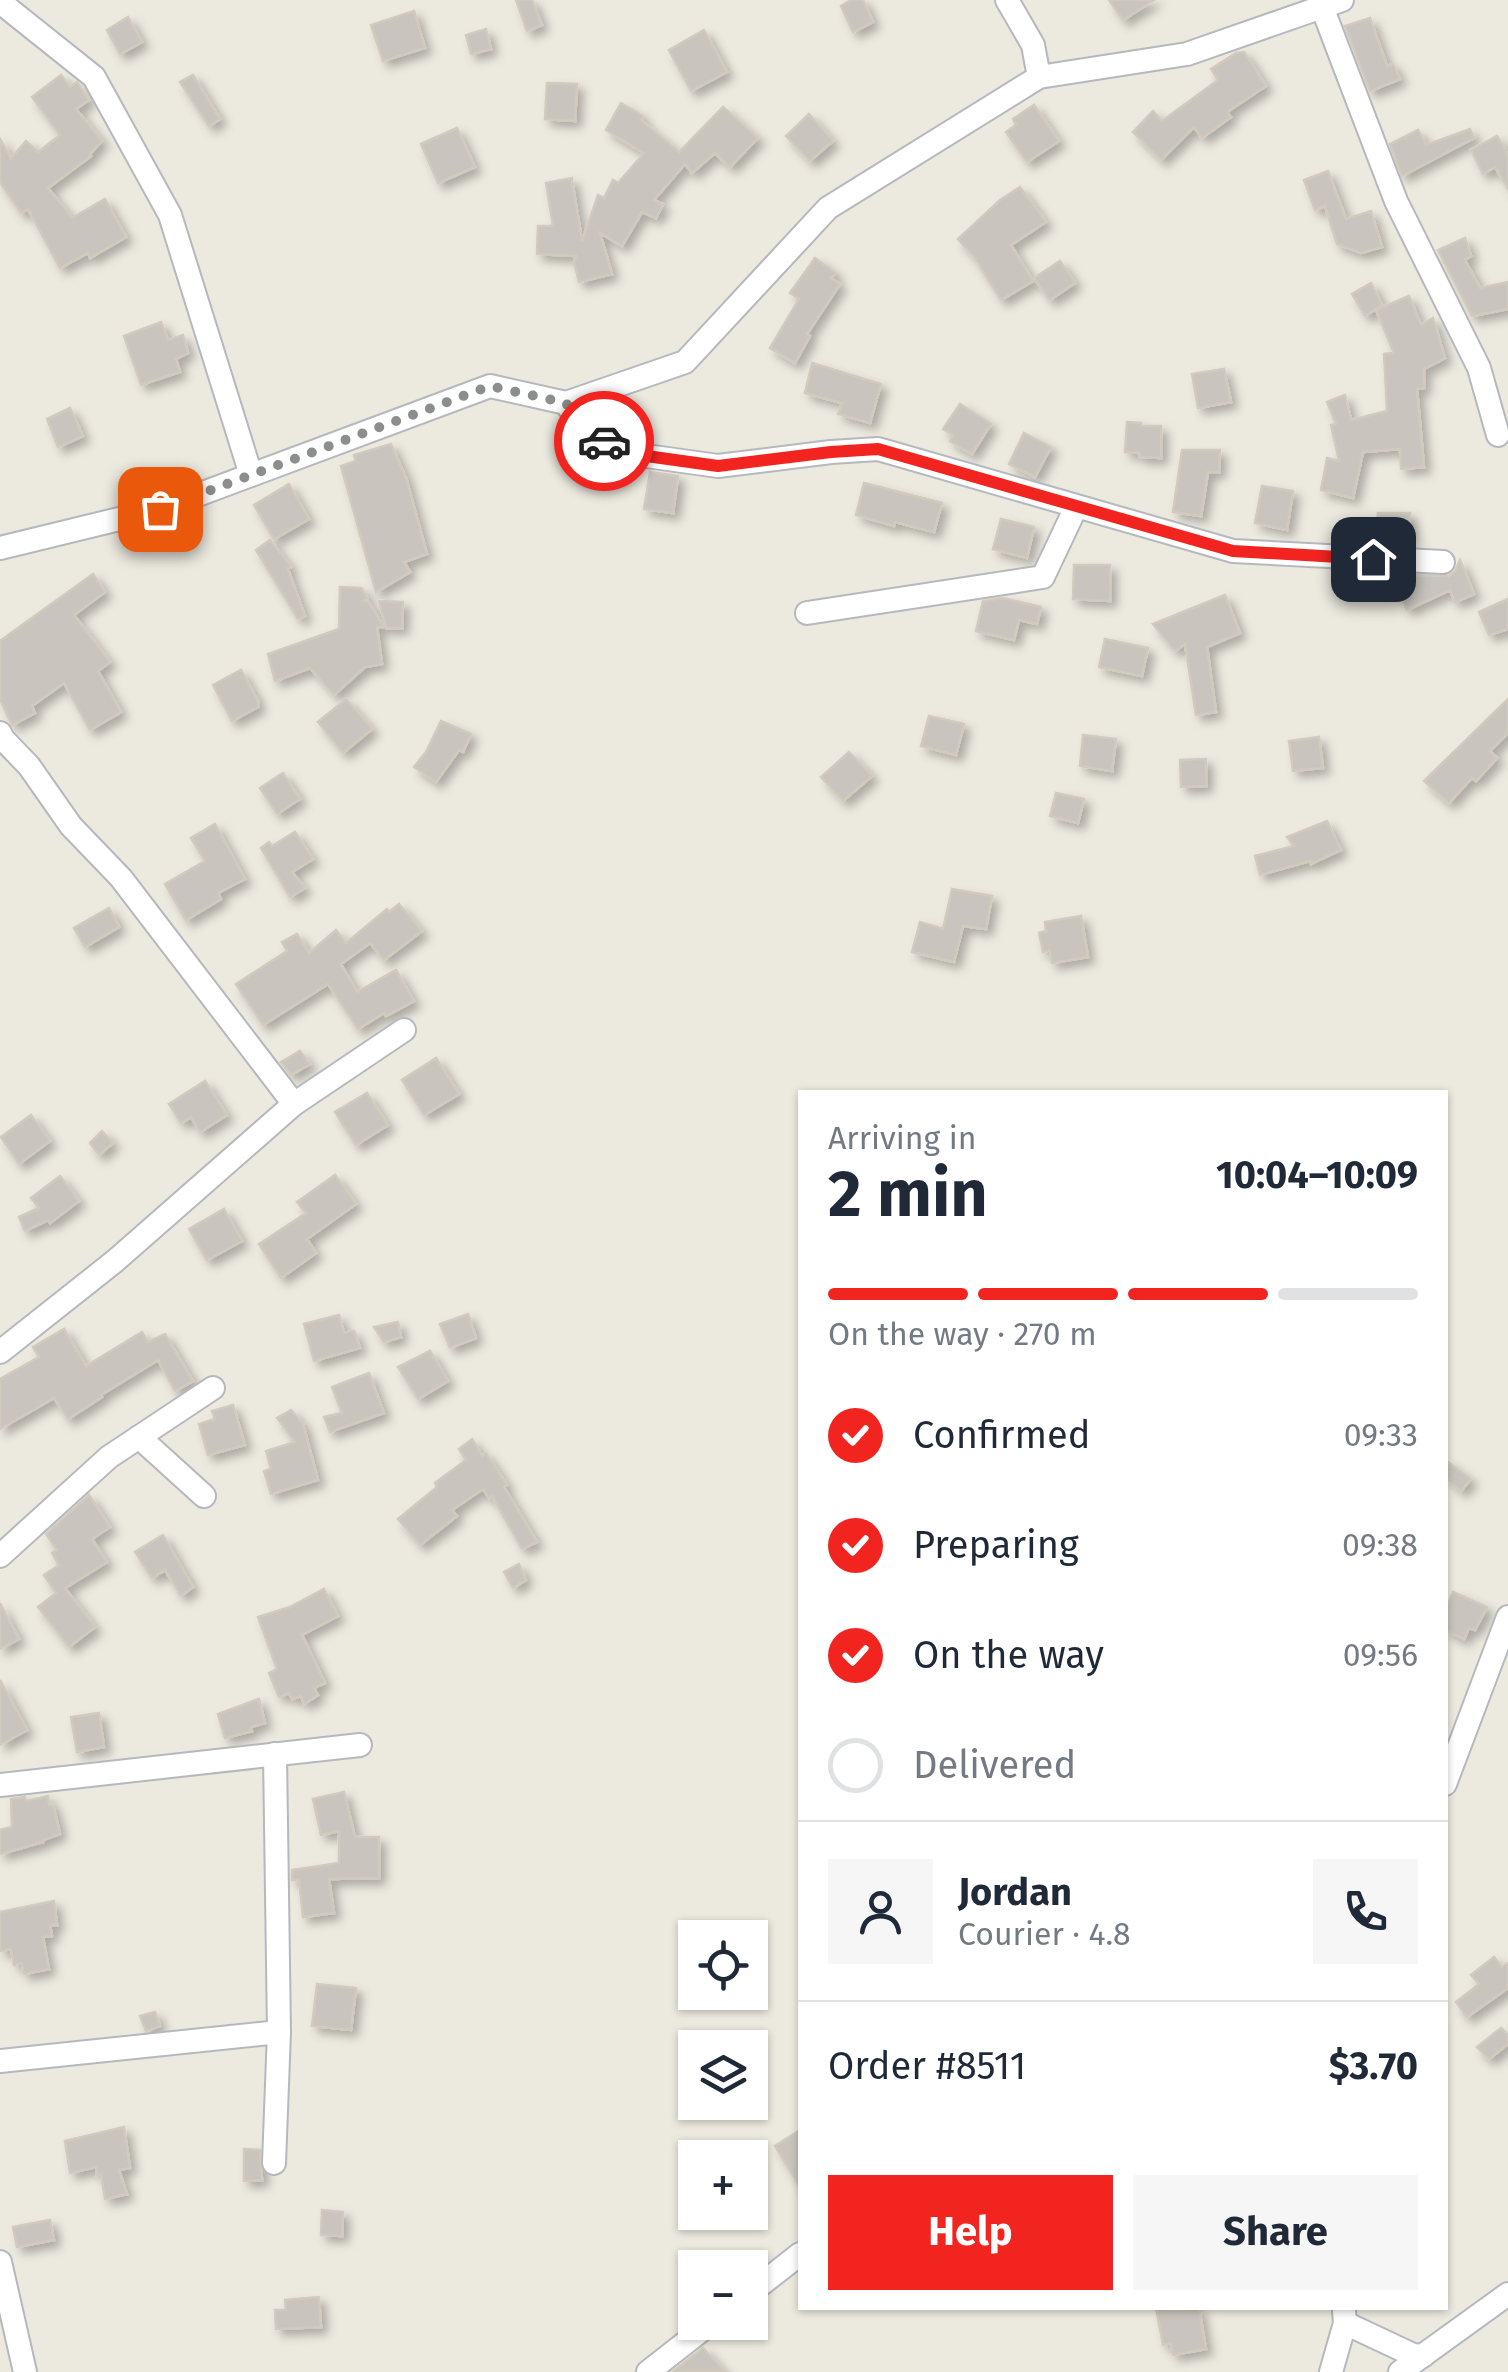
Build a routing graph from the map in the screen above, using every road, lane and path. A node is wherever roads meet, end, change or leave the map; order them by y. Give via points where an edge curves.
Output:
1 (1007, 0) edge
2 (0, 2) edge
3 (1332, 4) edge
4 (1040, 77) junction
5 (566, 403) junction
6 (1498, 435) dead end
7 (251, 475) junction
8 (1076, 508) junction
9 (0, 548) edge
10 (1444, 562) dead end
11 (806, 612) dead end
12 (0, 733) edge
13 (404, 1030) dead end
14 (294, 1104) junction
15 (0, 1352) edge
16 (213, 1388) dead end
17 (139, 1436) junction
18 (204, 1496) dead end
19 (0, 1556) edge
20 (1508, 1617) edge
21 (360, 1745) dead end
22 (275, 1754) junction
23 (1448, 1776) edge
24 (0, 1785) edge
25 (279, 2032) junction
26 (0, 2061) edge
27 (274, 2163) dead end
28 (798, 2256) edge
29 (0, 2262) edge
30 (768, 2278) edge
31 (1508, 2294) edge
32 (1344, 2315) edge
33 (689, 2340) edge
34 (1422, 2356) junction
35 (25, 2372) edge
36 (648, 2372) edge
37 (1331, 2372) edge
38 (1400, 2372) edge

1 - 4 street via 1033,46
2 - 7 street via 94,78 170,215
3 - 4 street via 1187,54
3 - 6 street via 1396,201 1479,368
4 - 5 street via 828,208 684,362
5 - 7 street via 490,386
5 - 8 street via 584,430 625,453 718,466 878,449
7 - 9 street via 160,509
8 - 10 street via 1233,551
8 - 11 street via 1043,577
12 - 14 street
13 - 14 street
14 - 15 street
16 - 17 street
17 - 18 street
17 - 19 street via 108,1456
20 - 23 street
21 - 22 street
22 - 24 street
22 - 25 street
25 - 26 street
25 - 27 street
28 - 30 street
29 - 35 street
31 - 34 street
32 - 34 street
32 - 37 street
33 - 36 street
34 - 38 street

